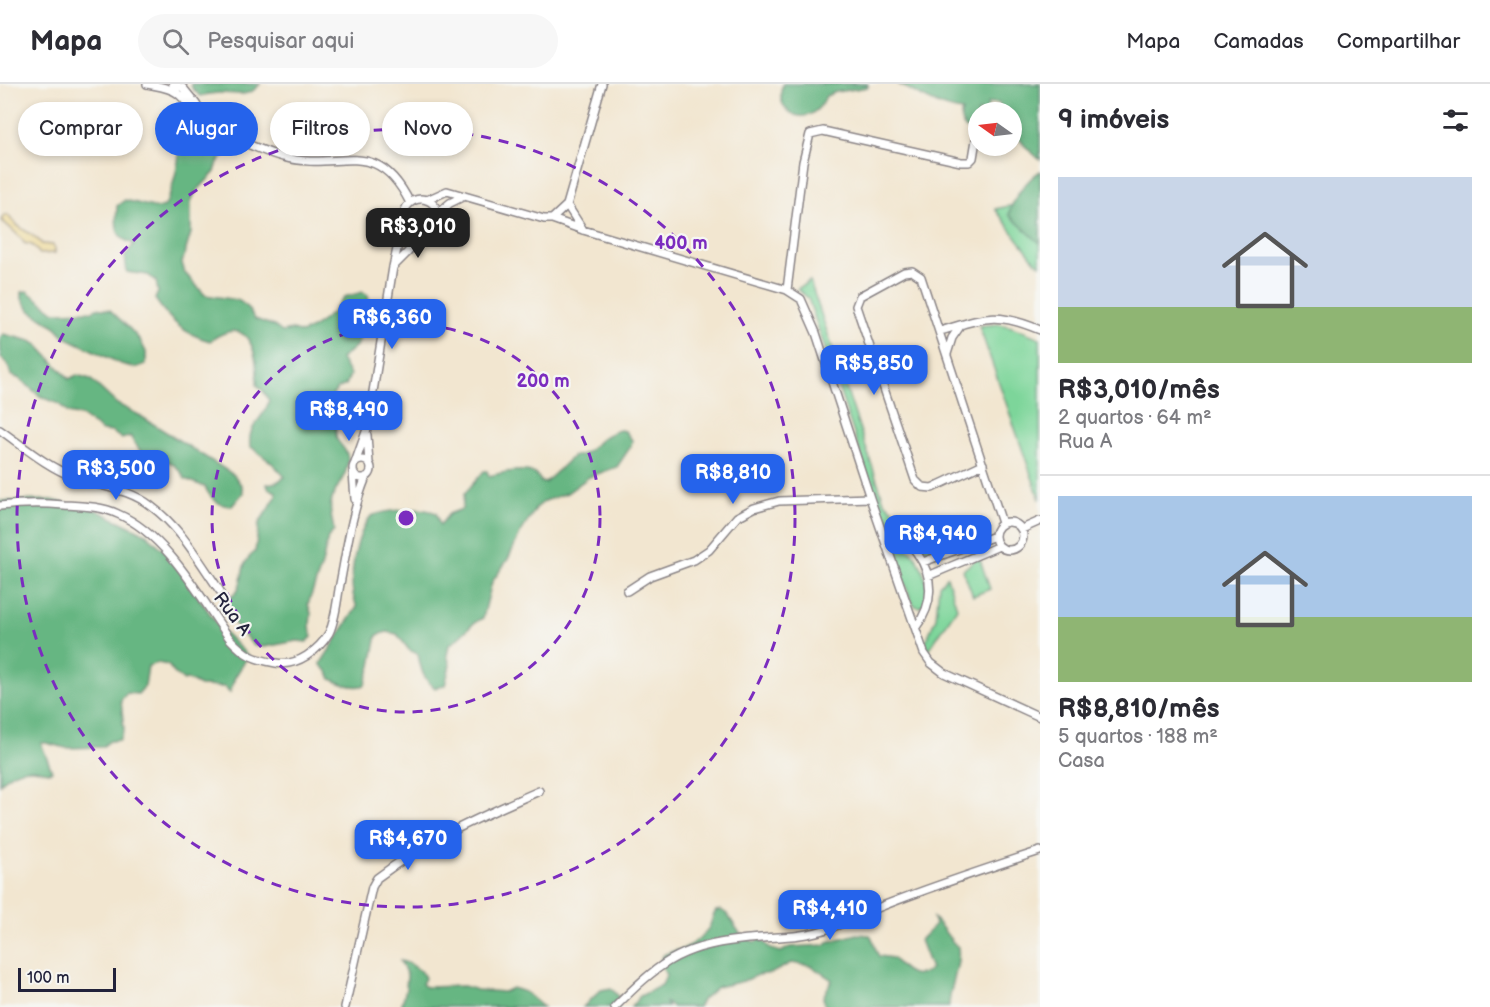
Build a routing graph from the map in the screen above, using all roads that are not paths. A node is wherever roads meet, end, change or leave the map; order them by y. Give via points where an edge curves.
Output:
1 (147, 84) edge
2 (173, 84) edge
3 (602, 84) edge
4 (185, 102) edge
5 (194, 102) edge
6 (258, 147) edge
7 (973, 156) edge
8 (464, 196) junction
9 (427, 200) junction
10 (410, 202) junction
11 (567, 205) junction
12 (438, 213) junction
13 (404, 217) junction
14 (552, 219) junction
15 (584, 230) junction
16 (422, 233) junction
17 (393, 267) junction
18 (787, 290) junction
19 (961, 325) junction
20 (1040, 330) edge
21 (940, 331) junction
22 (947, 354) junction
23 (367, 429) junction
24 (0, 430) edge
25 (355, 463) junction
26 (369, 464) junction
27 (983, 464) junction
28 (353, 472) junction
29 (366, 477) junction
30 (870, 498) junction
31 (356, 502) junction
32 (0, 506) edge
33 (1040, 521) edge
34 (1002, 523) junction
35 (1022, 529) junction
36 (995, 536) junction
37 (885, 538) junction
38 (999, 546) junction
39 (963, 547) junction
40 (940, 555) junction
41 (967, 559) junction
42 (923, 562) junction
43 (944, 569) junction
44 (928, 576) junction
45 (220, 591) dead end
46 (627, 591) dead end
47 (916, 627) junction
48 (1040, 717) edge
49 (539, 791) dead end
50 (1040, 851) edge
51 (345, 1007) edge
52 (615, 1007) edge

1 - 4 street via 179,93
2 - 5 street via 183,88
3 - 11 street
6 - 10 street via 286,158 309,161 371,162 386,169 401,184
7 - 18 street via 969,162 961,162 823,131 810,134
8 - 9 street via 447,191
8 - 12 street
8 - 14 street
9 - 10 street
9 - 12 street
10 - 13 street
11 - 14 street
11 - 15 street
12 - 16 street via 432,229
13 - 16 street via 411,231
13 - 17 street, Rua A
14 - 15 street
15 - 18 street
16 - 17 street
17 - 23 street, Rua A
18 - 30 street via 801,299 816,333
19 - 20 street via 981,318 1002,317
19 - 21 street
19 - 22 street
21 - 22 street
21 - 27 street via 921,277 915,272 904,272 860,296 856,306 915,480 922,487 932,488
22 - 27 street
23 - 25 street, Rua A
23 - 26 street, Rua A
24 - 45 street via 60,471 124,491 150,505 177,528
25 - 26 street via 363,460
25 - 28 street, Rua A
26 - 29 street, Rua A via 371,469
27 - 34 street
28 - 29 street via 357,477
28 - 31 street, Rua A
29 - 31 street, Rua A
30 - 37 street
30 - 46 street via 778,501 754,508 737,517 702,555 650,576
31 - 32 street, Rua A via 329,632 317,648 299,661 281,664 252,659 239,649 172,557 142,528 118,514 94,507 28,502
33 - 35 street
34 - 35 street via 1013,522
34 - 36 street
35 - 38 street via 1018,547 1008,550
36 - 38 street
36 - 39 street
37 - 42 street via 900,538 915,549
37 - 47 street
38 - 41 street
39 - 40 street
39 - 41 street
40 - 42 street
40 - 43 street via 940,567
41 - 43 street
42 - 44 street
43 - 44 street
44 - 47 street via 929,601
47 - 48 street via 924,653 944,673
49 - 51 street via 464,824 377,878
50 - 52 street via 973,872 831,928 797,937 740,939 697,947 671,958

